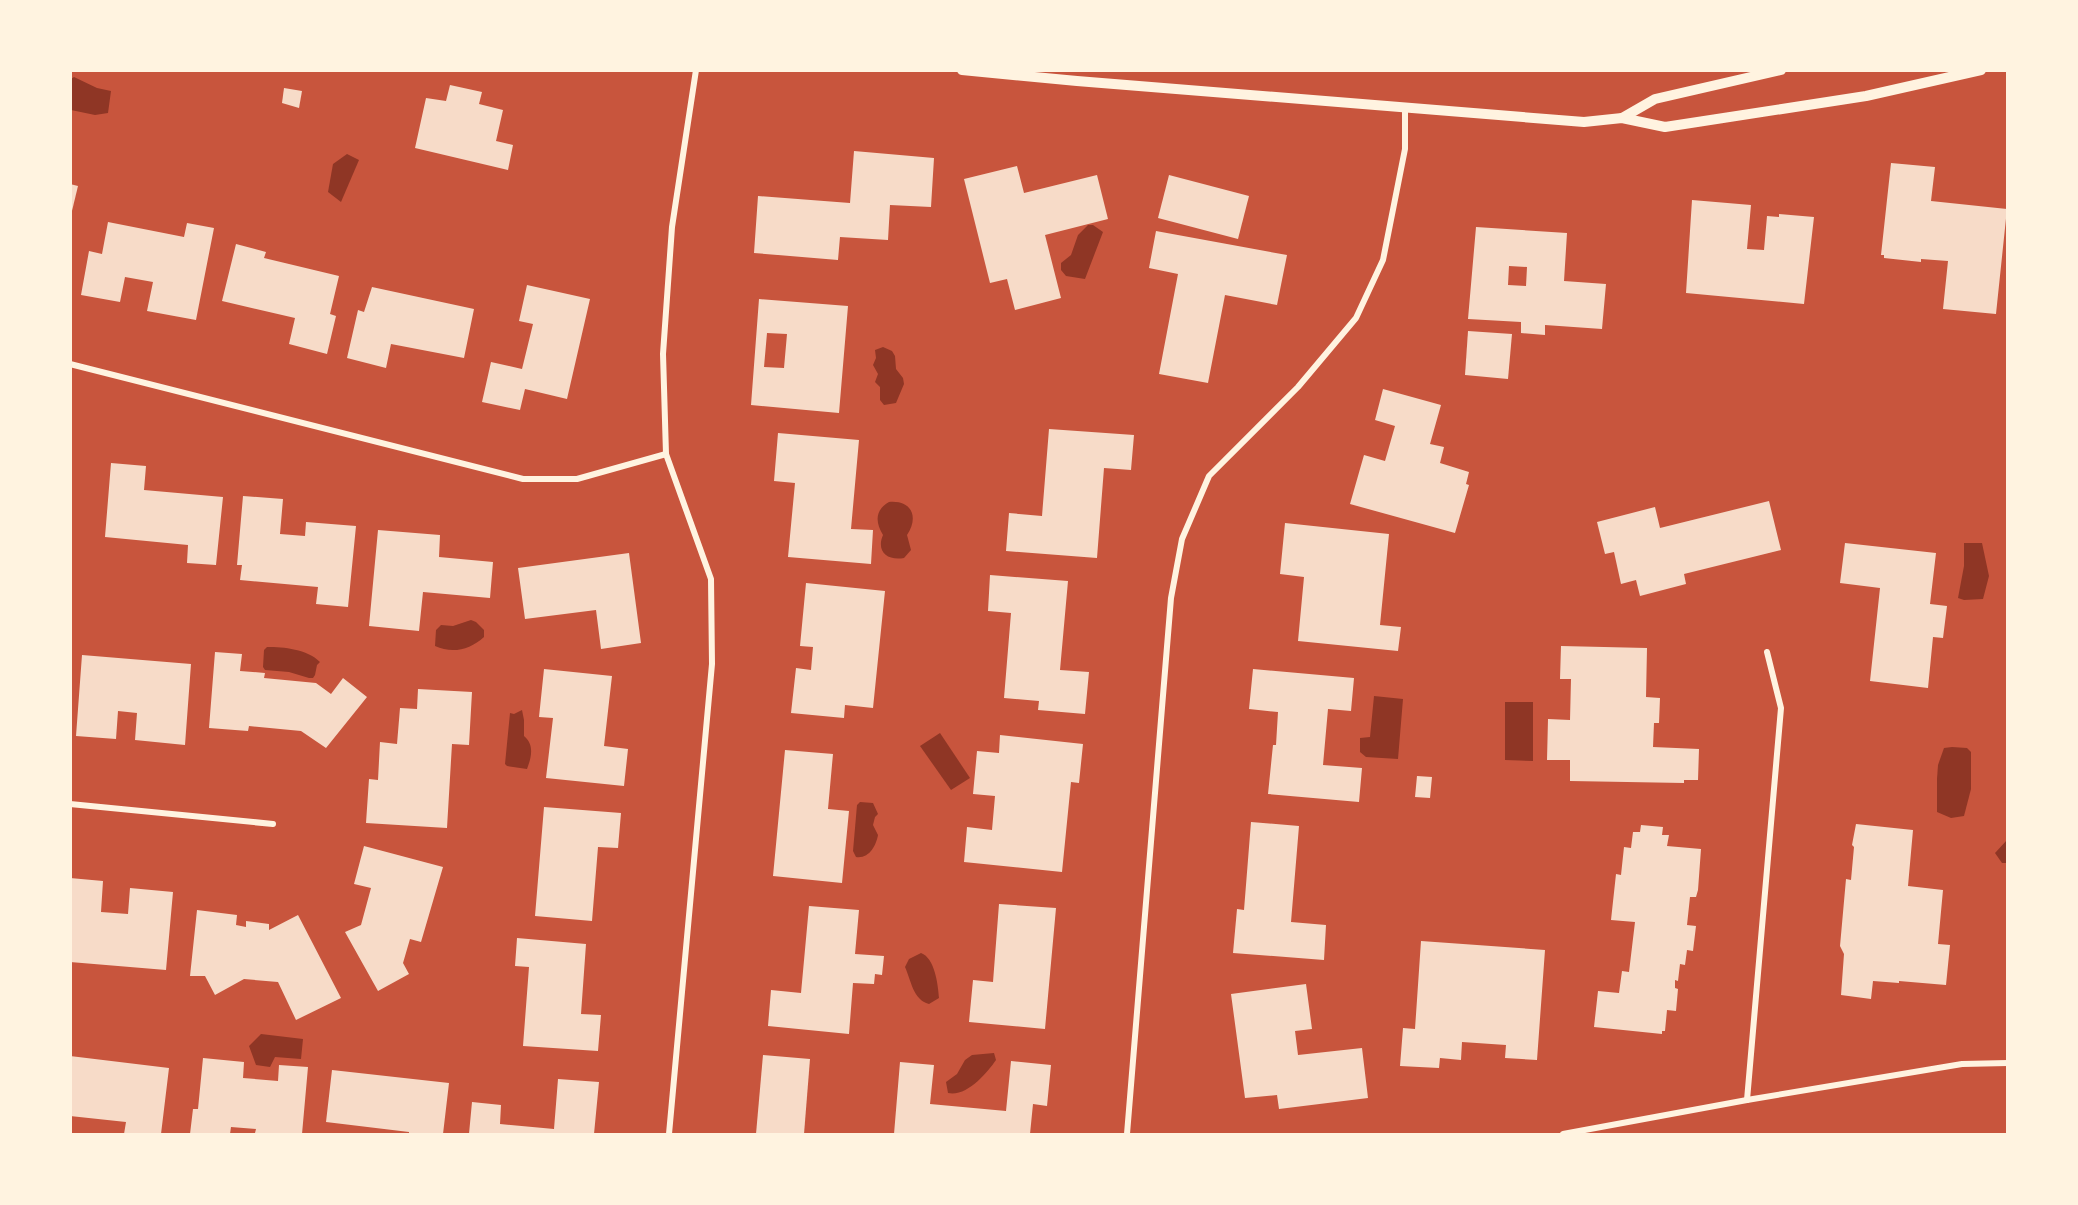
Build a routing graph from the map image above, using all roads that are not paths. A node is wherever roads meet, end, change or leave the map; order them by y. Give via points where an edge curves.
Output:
1 (696, 70) edge
2 (962, 70) edge
3 (1781, 70) edge
4 (1981, 70) edge
5 (977, 71) edge
6 (1405, 107) junction
7 (1622, 118) junction
8 (70, 364) edge
9 (666, 454) junction
10 (1767, 652) dead end
11 (70, 804) edge
12 (273, 824) dead end
13 (2007, 1063) edge
14 (1747, 1100) junction
15 (669, 1134) edge
16 (1126, 1134) edge
17 (1563, 1134) edge

1 - 9 street via 672,227 663,354
2 - 5 street
3 - 7 street via 1655,99
4 - 7 street via 1866,96 1665,127
5 - 6 street
6 - 7 street via 1584,122
6 - 16 street via 1405,149 1383,260 1356,318 1298,387 1209,476 1182,539 1171,598
8 - 9 street via 523,479 577,479
9 - 15 street via 711,579 712,664
10 - 14 street via 1781,708
11 - 12 street
13 - 14 street via 1962,1064
14 - 17 street

